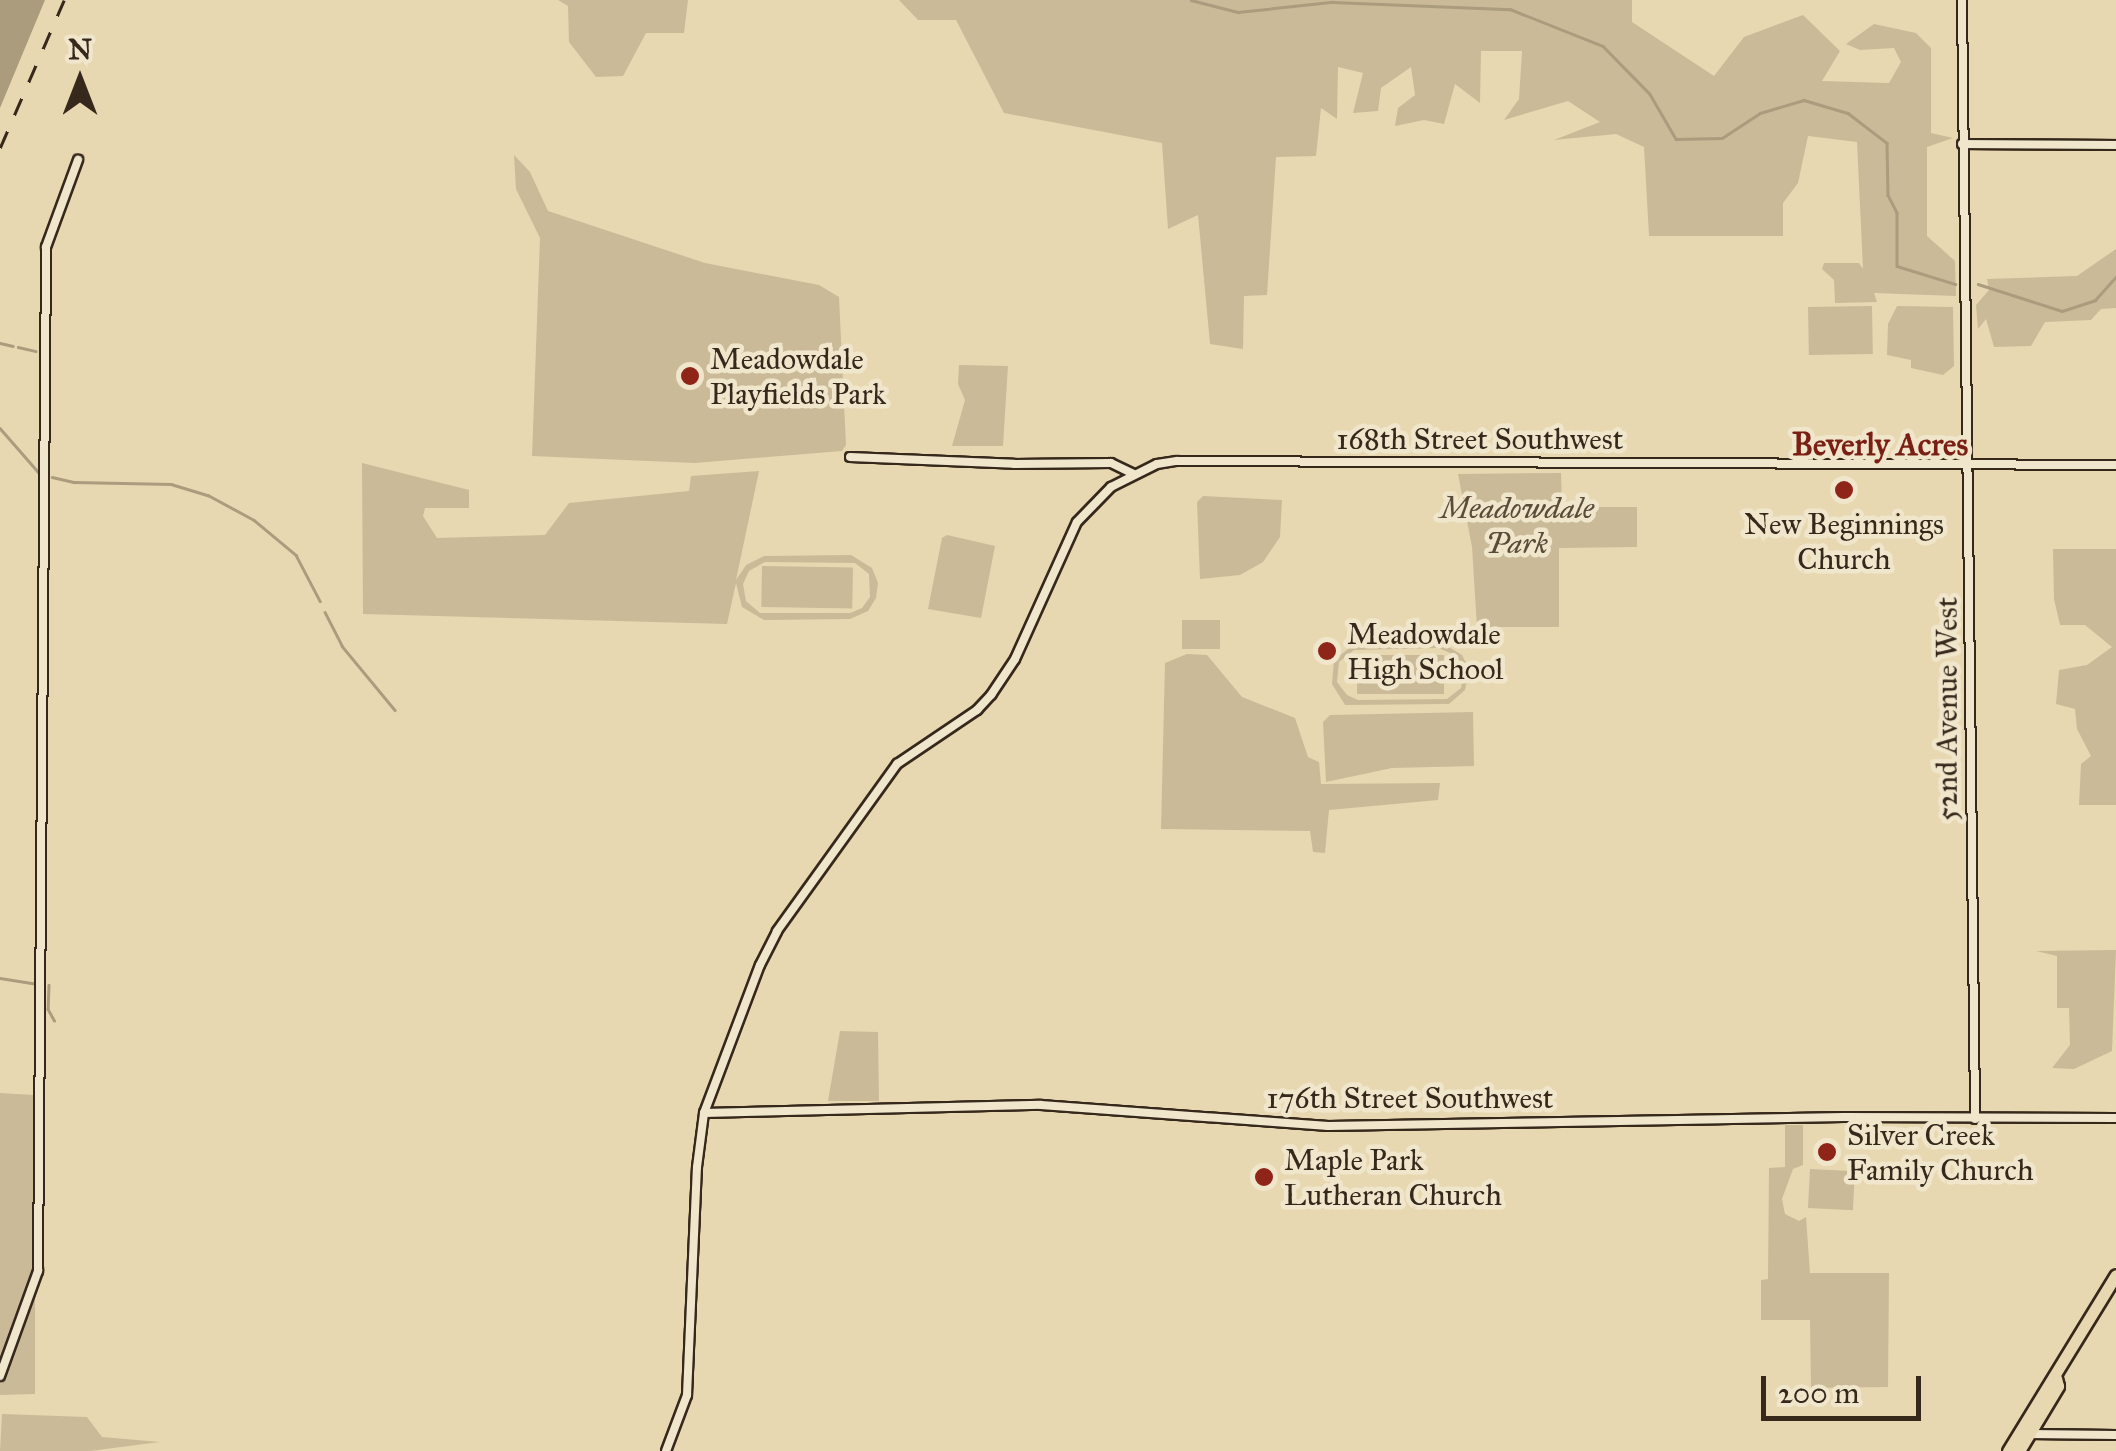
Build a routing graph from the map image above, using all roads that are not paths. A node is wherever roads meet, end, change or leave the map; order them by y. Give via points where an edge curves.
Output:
1 (1962, 0) edge
2 (1962, 144) junction
3 (2116, 146) edge
4 (78, 160) dead end
5 (850, 457) dead end
6 (1967, 462) junction
7 (2116, 465) edge
8 (1134, 474) junction
9 (704, 1112) junction
10 (2116, 1118) edge
11 (1976, 1119) junction
12 (2116, 1275) edge
13 (0, 1376) edge
14 (2056, 1378) junction
15 (2036, 1422) junction
16 (2023, 1435) junction
17 (2116, 1435) edge
18 (2049, 1436) junction
19 (666, 1451) edge
20 (2013, 1451) edge

1 - 2 street, 52nd Avenue West
2 - 3 street
2 - 6 street, 52nd Avenue West
4 - 13 street via 46,247 38,1271
5 - 8 street, 168th Street Southwest via 1111,463
6 - 7 street, 168th Street Southwest
6 - 8 street, 168th Street Southwest via 1177,461
6 - 11 street, 52nd Avenue West
8 - 9 street via 1098,497 1077,522 1015,659 991,695 897,764 777,931
9 - 11 street, 176th Street Southwest via 1041,1106 1328,1126
9 - 19 street via 687,1394
10 - 11 street, 176th Street Southwest
12 - 14 highway
14 - 15 highway via 2058,1386
14 - 16 highway
15 - 16 highway
15 - 18 street
16 - 18 street
16 - 20 highway
17 - 18 street

